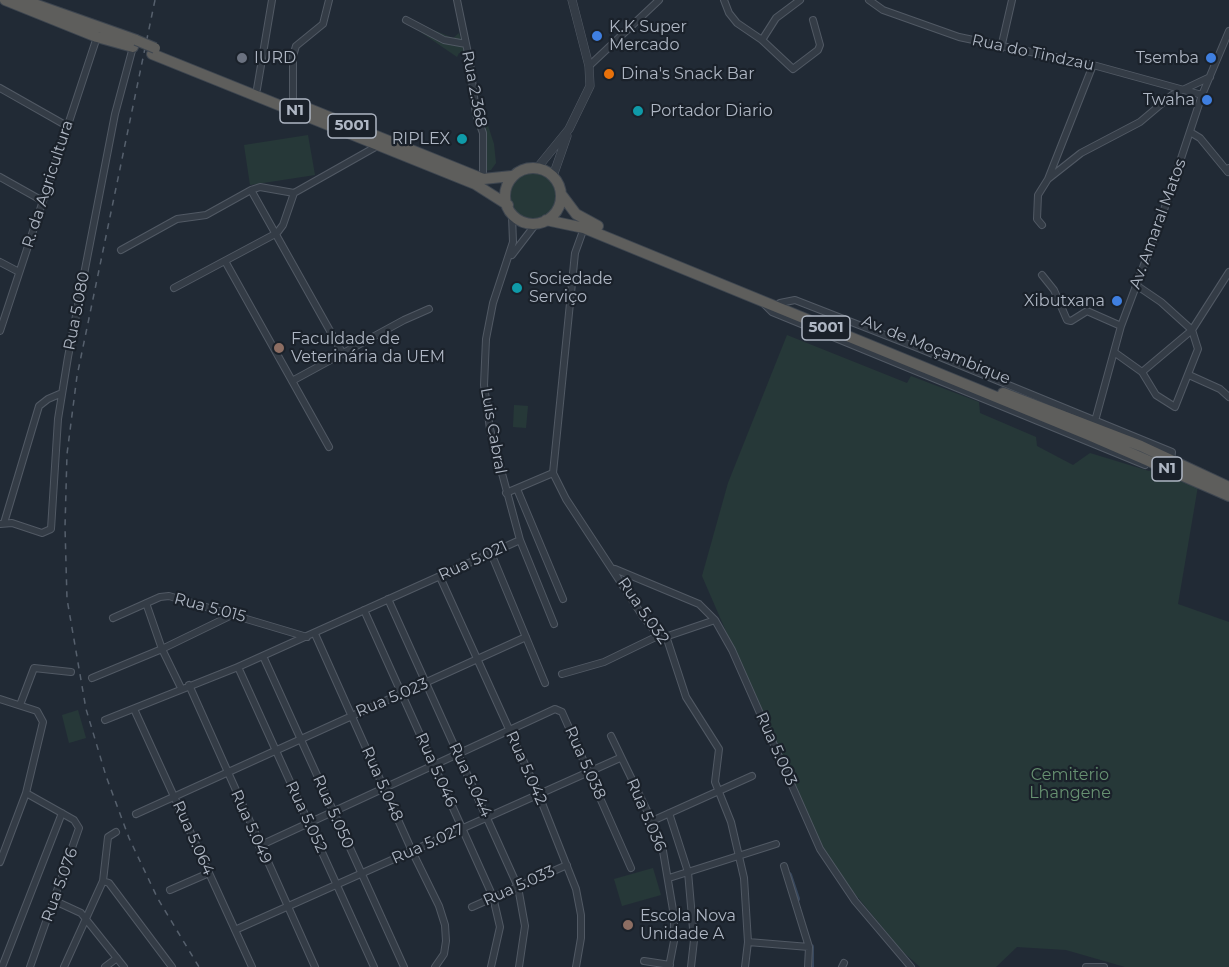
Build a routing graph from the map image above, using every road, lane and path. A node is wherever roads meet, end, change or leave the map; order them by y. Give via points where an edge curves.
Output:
1 (5, 0) edge
2 (22, 0) edge
3 (272, 0) edge
4 (328, 0) edge
5 (457, 0) edge
6 (572, 0) edge
7 (659, 0) edge
8 (724, 0) edge
9 (800, 0) edge
10 (869, 0) edge
11 (1012, 0) edge
12 (406, 20) dead end
13 (813, 20) dead end
14 (1229, 31) edge
15 (97, 37) junction
16 (762, 40) junction
17 (134, 43) junction
18 (466, 44) junction
19 (1001, 48) junction
20 (154, 51) junction
21 (1229, 52) edge
22 (1220, 56) junction
23 (193, 64) joint
24 (1094, 65) junction
25 (589, 66) junction
26 (1211, 77) junction
27 (0, 87) edge
28 (1185, 88) junction
29 (257, 89) junction
30 (1202, 94) junction
31 (293, 103) junction
32 (67, 126) junction
33 (569, 129) junction
34 (1190, 132) junction
35 (379, 145) junction
36 (538, 167) junction
37 (1229, 168) edge
38 (512, 176) junction
39 (553, 176) junction
40 (0, 177) edge
41 (483, 178) junction
42 (1048, 179) junction
43 (251, 190) junction
44 (294, 193) junction
45 (561, 194) junction
46 (41, 200) junction
47 (507, 205) junction
48 (512, 216) junction
49 (546, 220) junction
50 (535, 225) junction
51 (1042, 225) dead end
52 (584, 228) junction
53 (278, 233) junction
54 (121, 250) dead end
55 (225, 261) junction
56 (0, 262) edge
57 (507, 263) junction
58 (19, 272) junction
59 (1229, 272) edge
60 (1042, 275) dead end
61 (1136, 285) junction
62 (174, 288) dead end
63 (762, 302) junction
64 (780, 303) junction
65 (429, 309) dead end
66 (1121, 326) junction
67 (0, 330) edge
68 (1192, 330) junction
69 (1114, 352) junction
70 (343, 354) junction
71 (1142, 372) junction
72 (1189, 375) junction
73 (292, 381) junction
74 (62, 393) junction
75 (1229, 397) edge
76 (1095, 421) junction
77 (1104, 441) joint
78 (1141, 446) joint
79 (329, 447) dead end
80 (1171, 460) junction
81 (1174, 472) junction
82 (553, 473) junction
83 (1229, 487) edge
84 (517, 489) junction
85 (506, 493) junction
86 (1229, 496) edge
87 (2, 524) edge
88 (520, 540) junction
89 (491, 553) junction
90 (614, 569) junction
91 (440, 576) junction
92 (388, 599) junction
93 (563, 599) dead end
94 (146, 603) junction
95 (364, 610) junction
96 (234, 614) junction
97 (113, 618) dead end
98 (715, 620) junction
99 (554, 624) dead end
100 (315, 634) junction
101 (664, 636) junction
102 (308, 637) junction
103 (526, 637) junction
104 (162, 649) junction
105 (263, 656) junction
106 (476, 661) junction
107 (238, 667) junction
108 (71, 672) dead end
109 (562, 674) dead end
110 (92, 678) dead end
111 (426, 683) junction
112 (545, 683) dead end
113 (189, 685) junction
114 (181, 688) junction
115 (402, 693) junction
116 (0, 699) edge
117 (20, 705) junction
118 (134, 709) junction
119 (350, 716) junction
120 (105, 720) dead end
121 (509, 730) junction
122 (611, 736) dead end
123 (301, 738) junction
124 (275, 751) junction
125 (458, 754) junction
126 (620, 758) junction
127 (434, 765) junction
128 (589, 771) junction
129 (227, 773) junction
130 (752, 776) dead end
131 (384, 788) junction
132 (718, 790) junction
133 (27, 794) junction
134 (538, 794) junction
135 (175, 796) junction
136 (333, 811) junction
137 (62, 813) junction
138 (669, 813) junction
139 (136, 814) dead end
140 (488, 817) junction
141 (652, 821) junction
142 (308, 823) junction
143 (462, 829) junction
144 (116, 832) dead end
145 (777, 844) dead end
146 (259, 846) junction
147 (412, 851) junction
148 (741, 855) junction
149 (0, 862) edge
150 (567, 865) junction
151 (784, 866) dead end
152 (631, 868) dead end
153 (688, 872) junction
154 (209, 873) junction
155 (361, 874) junction
156 (669, 878) junction
157 (103, 882) junction
158 (337, 885) junction
159 (518, 887) junction
160 (170, 890) dead end
161 (494, 897) junction
162 (55, 901) junction
163 (288, 907) junction
164 (472, 907) dead end
165 (87, 919) junction
166 (235, 930) junction
167 (748, 942) junction
168 (809, 947) junction
169 (117, 958) junction
170 (644, 961) dead end
171 (670, 966) edge
172 (2, 967) edge
173 (30, 967) edge
174 (64, 967) edge
175 (105, 967) edge
176 (124, 967) edge
177 (172, 967) edge
178 (252, 967) edge
179 (315, 967) edge
180 (374, 967) edge
181 (404, 967) edge
182 (435, 967) edge
183 (491, 967) edge
184 (519, 967) edge
185 (576, 967) edge
186 (691, 967) edge
187 (745, 967) edge
188 (808, 967) edge
189 (911, 967) edge
190 (1086, 967) edge
191 (1104, 967) edge

1 - 15 highway, N1
2 - 17 highway, N1
3 - 29 street
4 - 31 street via 323,24 296,46
5 - 18 street, Rua 2.368
6 - 25 street
7 - 25 street
8 - 16 street via 737,23
9 - 16 street via 776,18
10 - 19 street, Rua do Tindzau via 883,10 928,28
11 - 19 street
12 - 18 street via 444,40
13 - 16 street via 820,45 797,69
14 - 22 street, Av. Amaral Matos
15 - 17 highway, N1
15 - 32 street, R. da Agricultura
17 - 20 highway, N1
17 - 74 street, Rua 5.080 via 115,114
18 - 41 street, Rua 2.368 via 476,114 483,133
19 - 24 street, Rua do Tindzau
20 - 23 highway, N1
20 - 35 highway, N1
21 - 22 street
22 - 26 street, Av. Amaral Matos
23 - 29 highway, 5001
24 - 28 street, Rua do Tindzau
24 - 42 street
25 - 33 street via 590,86
26 - 28 street
26 - 30 street, Av. Amaral Matos
27 - 32 street
28 - 30 street, Rua do Tindzau
28 - 42 street via 1140,122 1081,153
29 - 31 highway, 5001
30 - 34 street, Av. Amaral Matos
31 - 41 highway, 5001
32 - 46 street, R. da Agricultura
33 - 36 street
33 - 39 street
34 - 37 street via 1200,138 1228,172
34 - 61 street, Av. Amaral Matos
35 - 44 street
35 - 47 highway, N1 via 485,189
36 - 38 highway, 5001 via 520,170
36 - 39 highway
38 - 41 highway, 5001
38 - 47 highway via 506,190
39 - 45 highway
40 - 46 street
42 - 51 street via 1038,195 1037,219
43 - 44 street
43 - 53 street
43 - 54 street via 206,215 177,219
44 - 53 street
45 - 49 highway via 557,209
45 - 64 highway, Av. de Moçambique / 5001 via 587,222
46 - 58 street, R. da Agricultura
47 - 48 highway
48 - 50 highway via 523,224
48 - 57 street, Luis Cabral via 513,242
49 - 50 highway
49 - 52 highway, Av. de Moçambique / 5001
50 - 57 street, Luis Cabral
52 - 63 highway, Av. de Moçambique / 5001
52 - 82 street via 575,253
53 - 55 street
53 - 70 street
55 - 62 street
55 - 73 street
56 - 58 street
57 - 85 street, Luis Cabral via 491,314 484,354 486,409
58 - 67 street, R. da Agricultura
59 - 68 street
60 - 66 street via 1054,290 1067,320 1087,311
61 - 66 street, Av. Amaral Matos
61 - 68 street
63 - 77 highway, Av. de Moçambique / 5001
63 - 81 street via 772,312 966,393 1148,466
64 - 76 street via 795,300
64 - 78 highway, Av. de Moçambique / 5001
65 - 70 street
66 - 69 street, Av. Amaral Matos
68 - 71 street
68 - 72 street via 1198,350
69 - 71 street
69 - 76 street, Av. Amaral Matos
70 - 73 street
71 - 72 street via 1155,395 1175,407
72 - 75 street via 1220,388
73 - 79 street
74 - 87 street via 39,406
74 - 87 street, Rua 5.080 via 51,529 42,533
76 - 80 street via 1172,452
77 - 81 highway, N1
78 - 80 highway, N1
80 - 83 highway, N1
81 - 86 highway, N1
82 - 84 street
82 - 90 street, Rua 5.032
84 - 85 street
84 - 93 street
85 - 88 street, Rua 5.021
88 - 89 street, Rua 5.021
88 - 99 street
89 - 91 street, Rua 5.021
89 - 103 street
90 - 98 street, Rua 5.003 via 699,604
90 - 101 street, Rua 5.032 via 642,615
91 - 92 street, Rua 5.021
91 - 106 street, Rua 5.042
92 - 95 street, Rua 5.021
92 - 111 street, Rua 5.044
94 - 96 street, Rua 5.015 via 169,596
94 - 97 street, Rua 5.015
94 - 104 street
95 - 100 street, Rua 5.021
95 - 115 street, Rua 5.046
96 - 102 street, Rua 5.015
96 - 104 street
98 - 101 street
98 - 189 street, Rua 5.003 via 820,849 855,901
100 - 102 street, Rua 5.021
100 - 119 street, Rua 5.048
101 - 109 street via 604,662
101 - 132 street, Rua 5.032 via 686,697 719,749 715,776
102 - 105 street, Rua 5.021
103 - 106 street, Rua 5.023
103 - 112 street
104 - 110 street
104 - 114 street
105 - 107 street, Rua 5.021
105 - 123 street, Rua 5.050
106 - 111 street, Rua 5.023
106 - 121 street, Rua 5.042
107 - 113 street, Rua 5.021
107 - 124 street, Rua 5.052
108 - 117 street via 34,668
111 - 115 street, Rua 5.023
111 - 125 street, Rua 5.044
113 - 114 street, Rua 5.021
113 - 129 street, Rua 5.049
114 - 118 street, Rua 5.021
115 - 119 street, Rua 5.023
115 - 127 street, Rua 5.046
116 - 117 street
117 - 133 street via 37,711 43,722
118 - 120 street, Rua 5.021
118 - 135 street, Rua 5.064
119 - 123 street, Rua 5.023
119 - 131 street, Rua 5.048
121 - 125 street
121 - 128 street, Rua 5.038 via 560,710
121 - 134 street, Rua 5.042
122 - 126 street, Rua 5.036
123 - 124 street, Rua 5.023
123 - 136 street, Rua 5.050
124 - 129 street, Rua 5.023
124 - 142 street, Rua 5.052
125 - 127 street
125 - 140 street, Rua 5.044
126 - 128 street, Rua 5.027
126 - 141 street, Rua 5.036
127 - 131 street
127 - 143 street, Rua 5.046
128 - 134 street, Rua 5.027
128 - 152 street, Rua 5.038
129 - 135 street, Rua 5.023
129 - 146 street, Rua 5.049
130 - 132 street
131 - 136 street
131 - 147 street, Rua 5.048
132 - 138 street
132 - 148 street, Rua 5.032
133 - 137 street, Rua 5.076
133 - 149 street
134 - 140 street, Rua 5.027
134 - 150 street, Rua 5.042
135 - 139 street, Rua 5.023
135 - 154 street, Rua 5.064
136 - 142 street
136 - 155 street, Rua 5.050
137 - 162 street, Rua 5.076 via 79,828
137 - 172 street
138 - 141 street
138 - 153 street
140 - 143 street, Rua 5.027
140 - 159 street, Rua 5.044
141 - 156 street, Rua 5.036
142 - 146 street
142 - 158 street, Rua 5.052
143 - 147 street, Rua 5.027
143 - 161 street, Rua 5.046
144 - 157 street via 108,837
145 - 148 street
146 - 163 street, Rua 5.049
147 - 155 street, Rua 5.027
147 - 182 street, Rua 5.048 via 445,925 444,954
148 - 153 street
148 - 167 street, Rua 5.032
150 - 159 street, Rua 5.033
150 - 185 street, Rua 5.042 via 581,915
151 - 168 street
153 - 156 street
153 - 186 street via 694,940
154 - 160 street
154 - 166 street, Rua 5.064
155 - 158 street, Rua 5.027
155 - 181 street, Rua 5.050
156 - 171 street, Rua 5.036 via 674,916
157 - 165 street
157 - 177 street via 109,883
158 - 163 street, Rua 5.027
158 - 180 street, Rua 5.052
159 - 161 street, Rua 5.033
159 - 184 street, Rua 5.044 via 525,926
161 - 164 street, Rua 5.033
161 - 183 street, Rua 5.046 via 500,927
162 - 165 street
162 - 173 street, Rua 5.076
163 - 166 street, Rua 5.027
163 - 179 street, Rua 5.049
165 - 169 street
165 - 174 street
166 - 178 street, Rua 5.064
167 - 168 street
167 - 187 street, Rua 5.032
168 - 188 street
169 - 175 street
169 - 176 street
170 - 171 street
190 - 191 street

